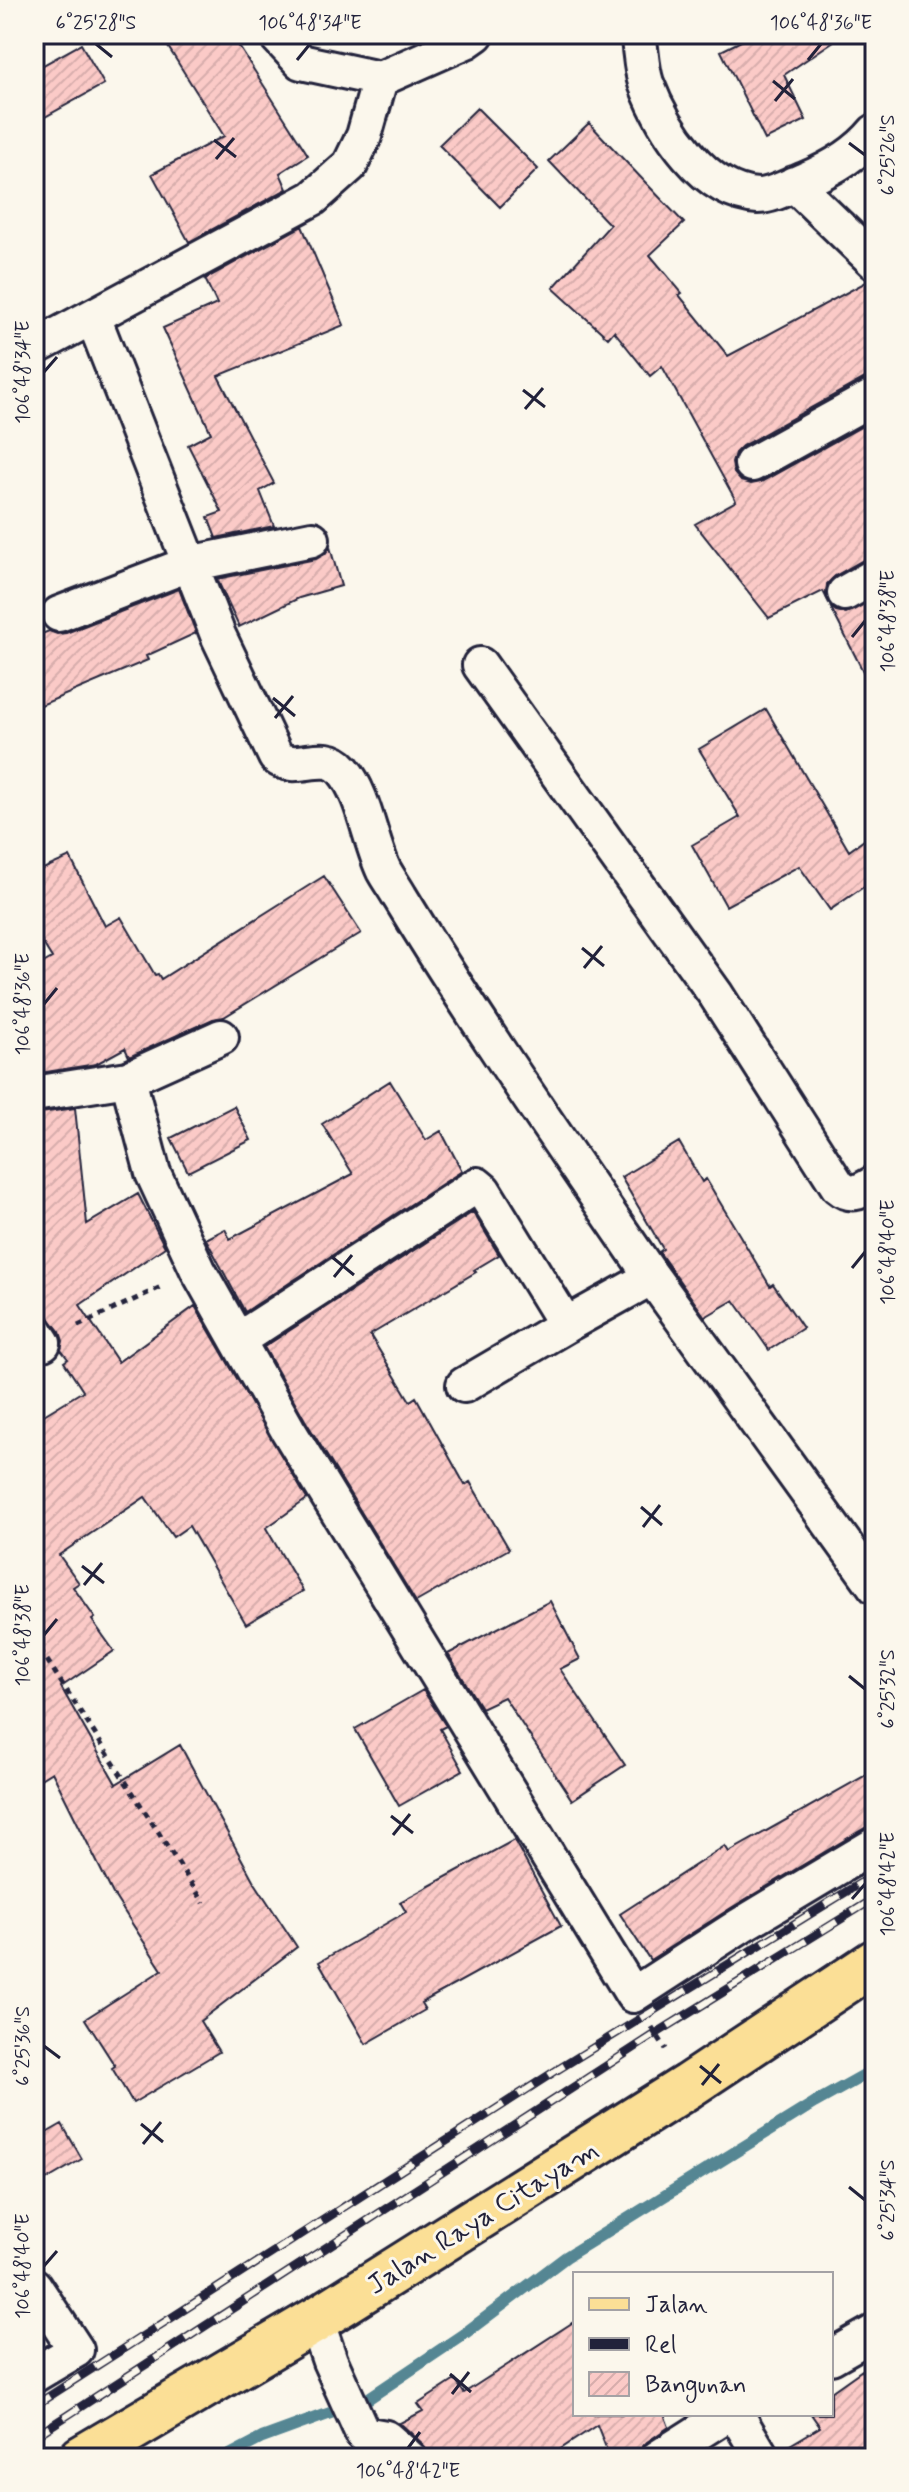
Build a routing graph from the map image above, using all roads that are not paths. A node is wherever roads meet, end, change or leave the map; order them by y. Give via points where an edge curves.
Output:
1 (275, 34) edge
2 (476, 34) edge
3 (638, 34) edge
4 (380, 79) junction
5 (875, 132) edge
6 (794, 184) junction
7 (875, 262) edge
8 (93, 317) junction
9 (34, 348) edge
10 (875, 396) edge
11 (752, 464) dead end
12 (312, 539) dead end
13 (189, 564) junction
14 (875, 576) edge
15 (845, 593) dead end
16 (59, 614) dead end
17 (480, 665) dead end
18 (221, 1037) dead end
19 (128, 1079) junction
20 (34, 1094) edge
21 (875, 1183) edge
22 (652, 1277) junction
23 (566, 1325) junction
24 (238, 1340) junction
25 (464, 1385) dead end
26 (875, 1586) edge
27 (875, 1845) edge
28 (875, 1962) edge
29 (34, 2286) edge
30 (316, 2320) junction
31 (875, 2332) edge
32 (833, 2356) edge
33 (34, 2375) edge
34 (724, 2416) edge
35 (737, 2416) edge
36 (82, 2458) edge
37 (409, 2458) edge
38 (658, 2458) edge
39 (762, 2458) edge

1 - 4 street via 301,62
2 - 4 street
3 - 6 street via 646,81 671,133 699,167 724,186 759,196
4 - 8 street via 350,165 313,198
5 - 6 street via 829,170
6 - 7 street
8 - 9 street
8 - 13 street
10 - 11 street
12 - 13 street
13 - 16 street
13 - 22 street via 276,757 293,765 326,760 345,772 384,869 463,1001
14 - 15 street
17 - 21 street via 716,995 838,1186 853,1193
18 - 19 street
19 - 20 street
19 - 24 street via 153,1173
22 - 23 street
22 - 26 street
23 - 24 street via 477,1185
23 - 25 street
24 - 27 street via 633,1995
28 - 30 main road, Jalan Raya Citayam
29 - 33 street via 76,2350
30 - 36 main road, Jalan Raya Citayam
30 - 37 street via 363,2434 386,2438
31 - 32 street
34 - 38 street
35 - 39 street

